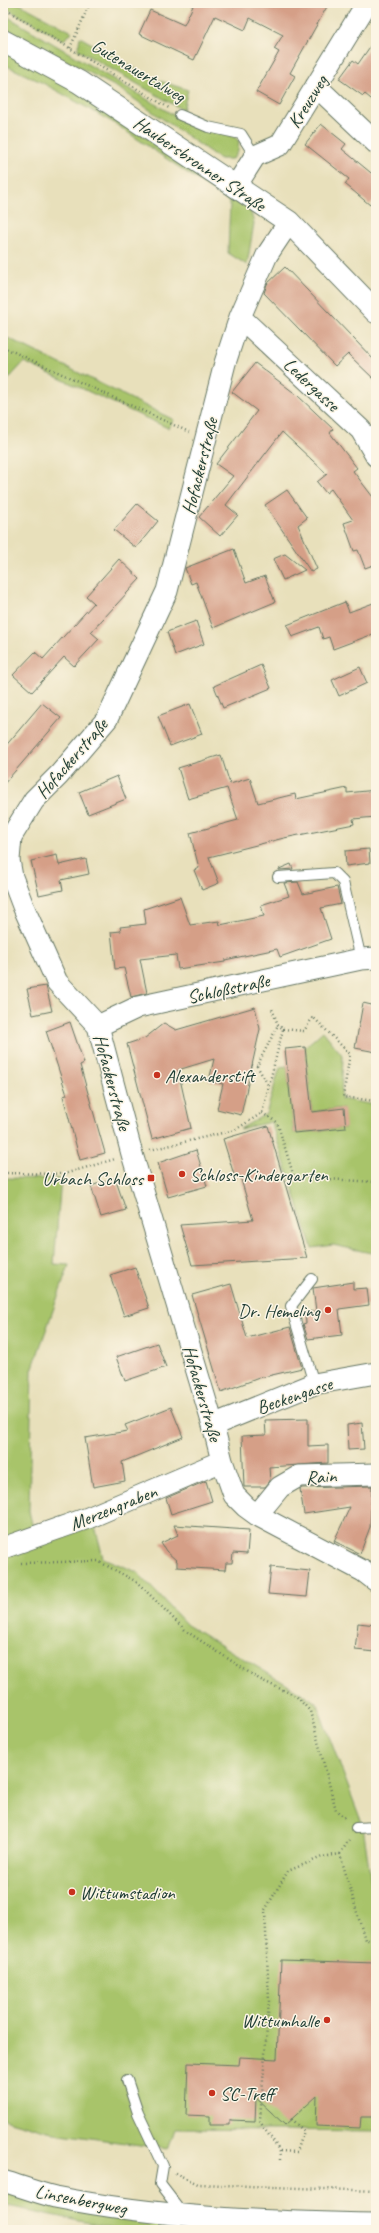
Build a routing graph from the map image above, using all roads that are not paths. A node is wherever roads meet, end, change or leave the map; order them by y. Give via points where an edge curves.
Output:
1 (367, 3) edge
2 (3, 41) edge
3 (316, 86) junction
4 (180, 115) road end
5 (376, 143) edge
6 (255, 156) junction
7 (236, 186) junction
8 (289, 222) junction
9 (376, 312) edge
10 (240, 317) junction
11 (376, 456) edge
12 (278, 877) dead end
13 (368, 958) edge
14 (98, 1026) junction
15 (312, 1279) dead end
16 (376, 1373) edge
17 (314, 1384) junction
18 (213, 1425) junction
19 (222, 1461) junction
20 (376, 1474) edge
21 (256, 1515) junction
22 (8, 1556) edge
23 (376, 1581) edge
24 (356, 1828) road end
25 (376, 1828) edge
26 (127, 2080) dead end
27 (3, 2181) edge
28 (184, 2214) junction
29 (376, 2224) edge

1 - 3 street, Kreuzweg
2 - 7 street, Haubersbronner Straße via 79,82
3 - 5 street
3 - 6 street, Kreuzweg via 280,145
4 - 6 lane, Gutenauertalweg via 208,127 240,134
6 - 7 street
7 - 8 street, Haubersbronner Straße
8 - 9 street, Haubersbronner Straße
8 - 10 street, Hofackerstraße via 267,255
10 - 11 street, Ledergasse via 361,430
10 - 14 street, Hofackerstraße via 225,363 167,591 107,718 59,775 34,800 11,837 9,860 12,877 57,982
12 - 13 lane, Schloßstraße via 334,873 343,882
13 - 14 street, Schloßstraße via 138,1007
14 - 18 street, Hofackerstraße via 132,1154
15 - 17 lane via 291,1306
16 - 17 street, Beckengasse
17 - 18 street, Beckengasse
18 - 19 street, Hofackerstraße
19 - 21 street, Hofackerstraße via 234,1495
19 - 22 street, Merzengraben via 88,1518
20 - 21 street, Rain via 299,1476 280,1487
21 - 23 street, Hofackerstraße via 356,1567
24 - 25 lane
26 - 28 lane via 138,2113 162,2166 160,2184
27 - 28 street, Linsenbergweg via 54,2196 151,2212
28 - 29 street, Linsenbergweg via 279,2222

